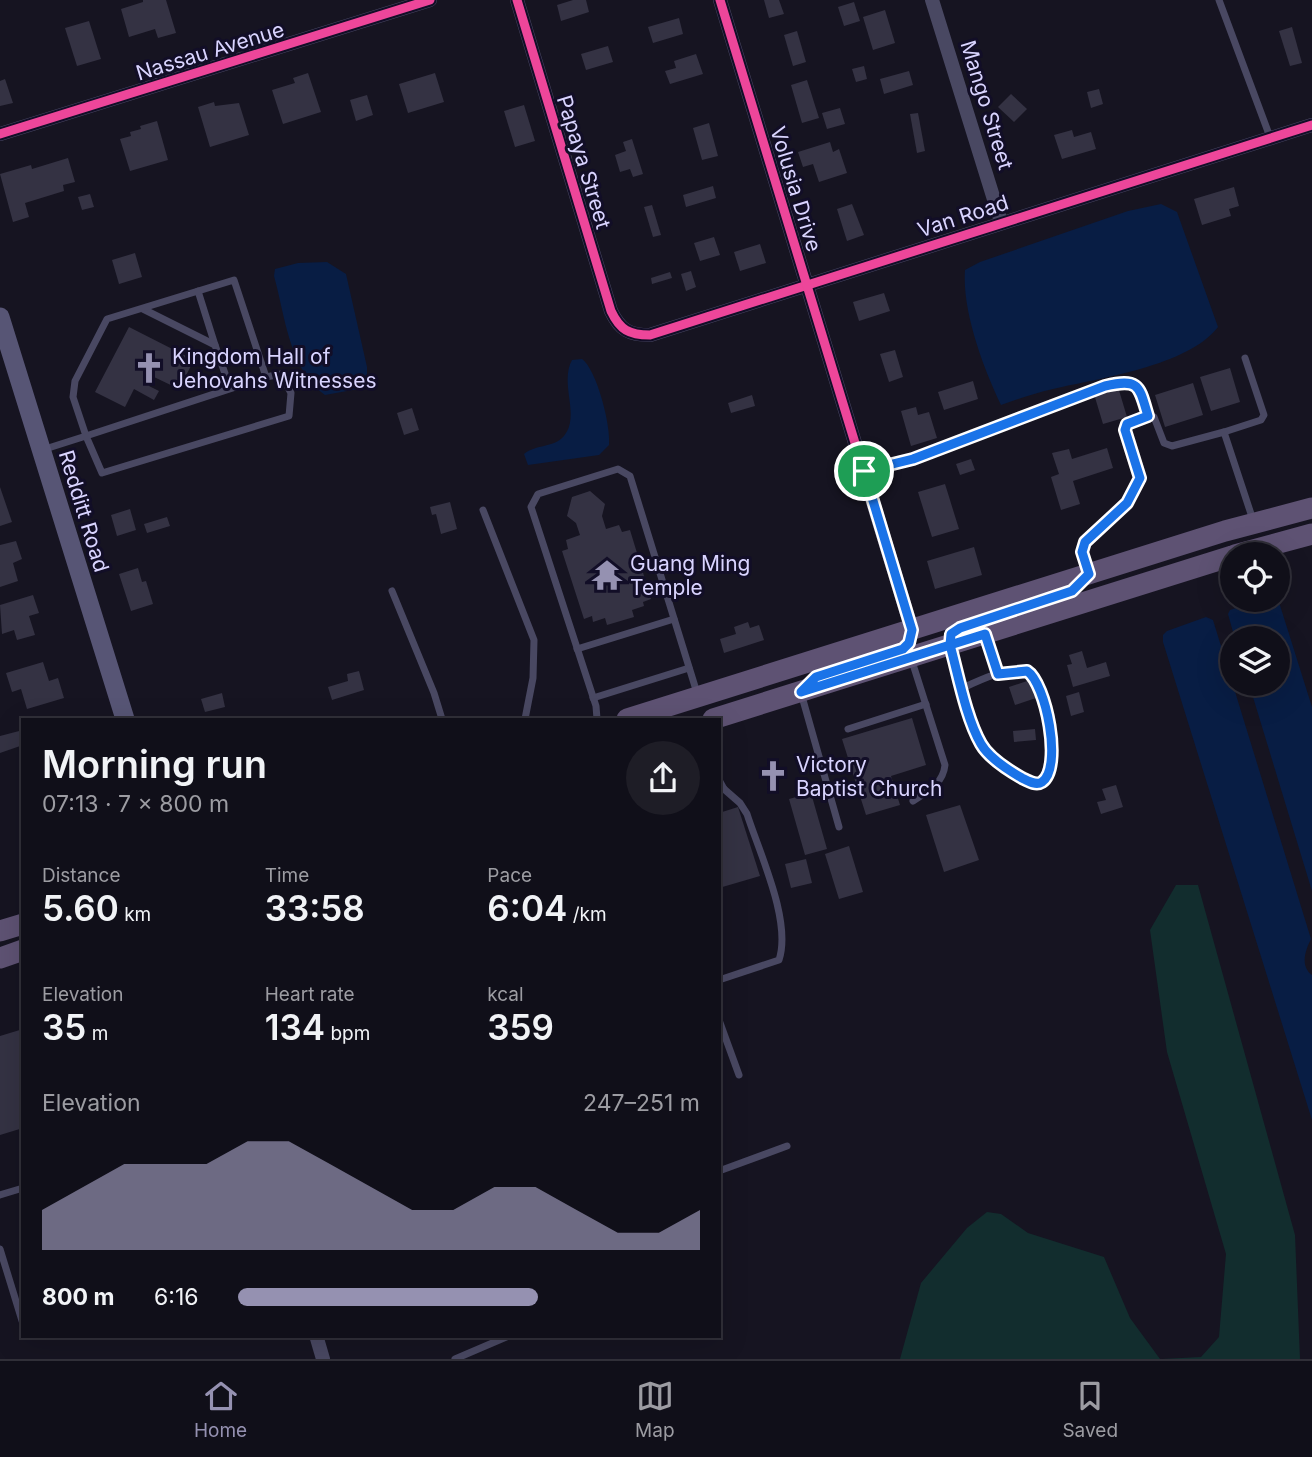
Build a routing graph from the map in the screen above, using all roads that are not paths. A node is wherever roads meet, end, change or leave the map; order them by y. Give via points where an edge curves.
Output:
1 (430, 0) edge
2 (517, 0) edge
3 (720, 0) edge
4 (932, 0) edge
5 (1219, 0) edge
6 (1312, 125) edge
7 (0, 134) edge
8 (1270, 137) junction
9 (1001, 222) junction
10 (807, 284) junction
11 (198, 291) junction
12 (142, 309) junction
13 (0, 317) edge
14 (624, 331) joint
15 (215, 345) junction
16 (1245, 358) dead end
17 (265, 377) junction
18 (230, 388) junction
19 (1148, 416) junction
20 (1224, 432) junction
21 (86, 436) junction
22 (41, 450) junction
23 (864, 471) junction
24 (1312, 508) edge
25 (483, 510) dead end
26 (1254, 523) junction
27 (1312, 534) edge
28 (1282, 542) edge
29 (1220, 559) edge
30 (1089, 574) junction
31 (392, 591) dead end
32 (674, 619) junction
33 (912, 630) junction
34 (985, 634) junction
35 (950, 645) junction
36 (577, 649) junction
37 (911, 657) junction
38 (690, 668) junction
39 (998, 674) junction
40 (962, 688) junction
41 (801, 692) junction
42 (698, 697) junction
43 (593, 698) junction
44 (926, 704) junction
45 (125, 718) edge
46 (442, 718) edge
47 (525, 718) edge
48 (597, 718) edge
49 (630, 718) edge
50 (677, 718) edge
51 (716, 718) edge
52 (848, 729) dead end
53 (721, 790) edge
54 (913, 801) dead end
55 (839, 827) dead end
56 (21, 925) edge
57 (0, 931) edge
58 (21, 951) edge
59 (0, 958) edge
60 (721, 979) edge
61 (721, 1026) edge
62 (739, 1075) dead end
63 (787, 1146) dead end
64 (721, 1170) edge
65 (21, 1189) edge
66 (0, 1195) edge
67 (0, 1249) edge
68 (21, 1317) edge
69 (317, 1338) edge
70 (504, 1338) edge
71 (323, 1359) edge
72 (456, 1359) edge

1 - 7 street, Nassau Avenue
2 - 14 street, Papaya Street via 611,311
3 - 10 street, Volusia Drive
4 - 9 street, Mango Street
5 - 8 lane
6 - 8 street, Van Road
8 - 9 street, Van Road
9 - 10 street, Van Road
10 - 14 street, Van Road via 650,335
10 - 23 street, Volusia Drive
11 - 12 lane
11 - 15 lane
11 - 17 lane via 233,280
12 - 15 lane
12 - 21 lane via 107,320 75,381 73,397
13 - 22 street, Redditt Road
15 - 18 lane
16 - 20 lane via 1264,415
17 - 18 lane
17 - 21 lane via 281,374 291,393 289,416 102,472
18 - 21 lane
19 - 20 lane via 1154,417 1164,443 1172,446
19 - 23 lane via 1140,386 1120,383 913,459
19 - 30 lane via 1127,424 1140,478 1127,503 1085,542 1082,552
20 - 26 lane
21 - 22 lane
22 - 45 street, Redditt Road
23 - 33 street, Volusia Drive
24 - 26 main road
25 - 47 lane via 534,640
26 - 30 main road
27 - 28 main road
29 - 34 main road
30 - 33 main road
30 - 35 main road via 1072,591 960,628 951,634
31 - 46 lane
32 - 36 lane
32 - 36 lane via 630,476 618,470 607,473 538,495 531,507
32 - 38 lane
33 - 41 main road via 903,649 816,677
33 - 42 main road
34 - 35 main road
34 - 39 lane
35 - 37 main road
35 - 40 lane
36 - 43 lane
37 - 41 main road
37 - 44 lane
38 - 42 lane
38 - 43 lane
39 - 40 lane
39 - 40 lane via 1027,671 1039,684 1051,734 1048,776 1037,784 1009,770 981,744
41 - 51 main road
41 - 55 lane
42 - 49 main road
42 - 50 main road
43 - 48 lane
44 - 52 lane
44 - 54 lane via 945,765 944,776
53 - 60 lane via 747,814 778,911 783,946 779,960
56 - 57 main road
58 - 59 main road
61 - 62 lane
63 - 64 lane
65 - 66 lane
67 - 68 lane
69 - 71 street
70 - 72 lane

